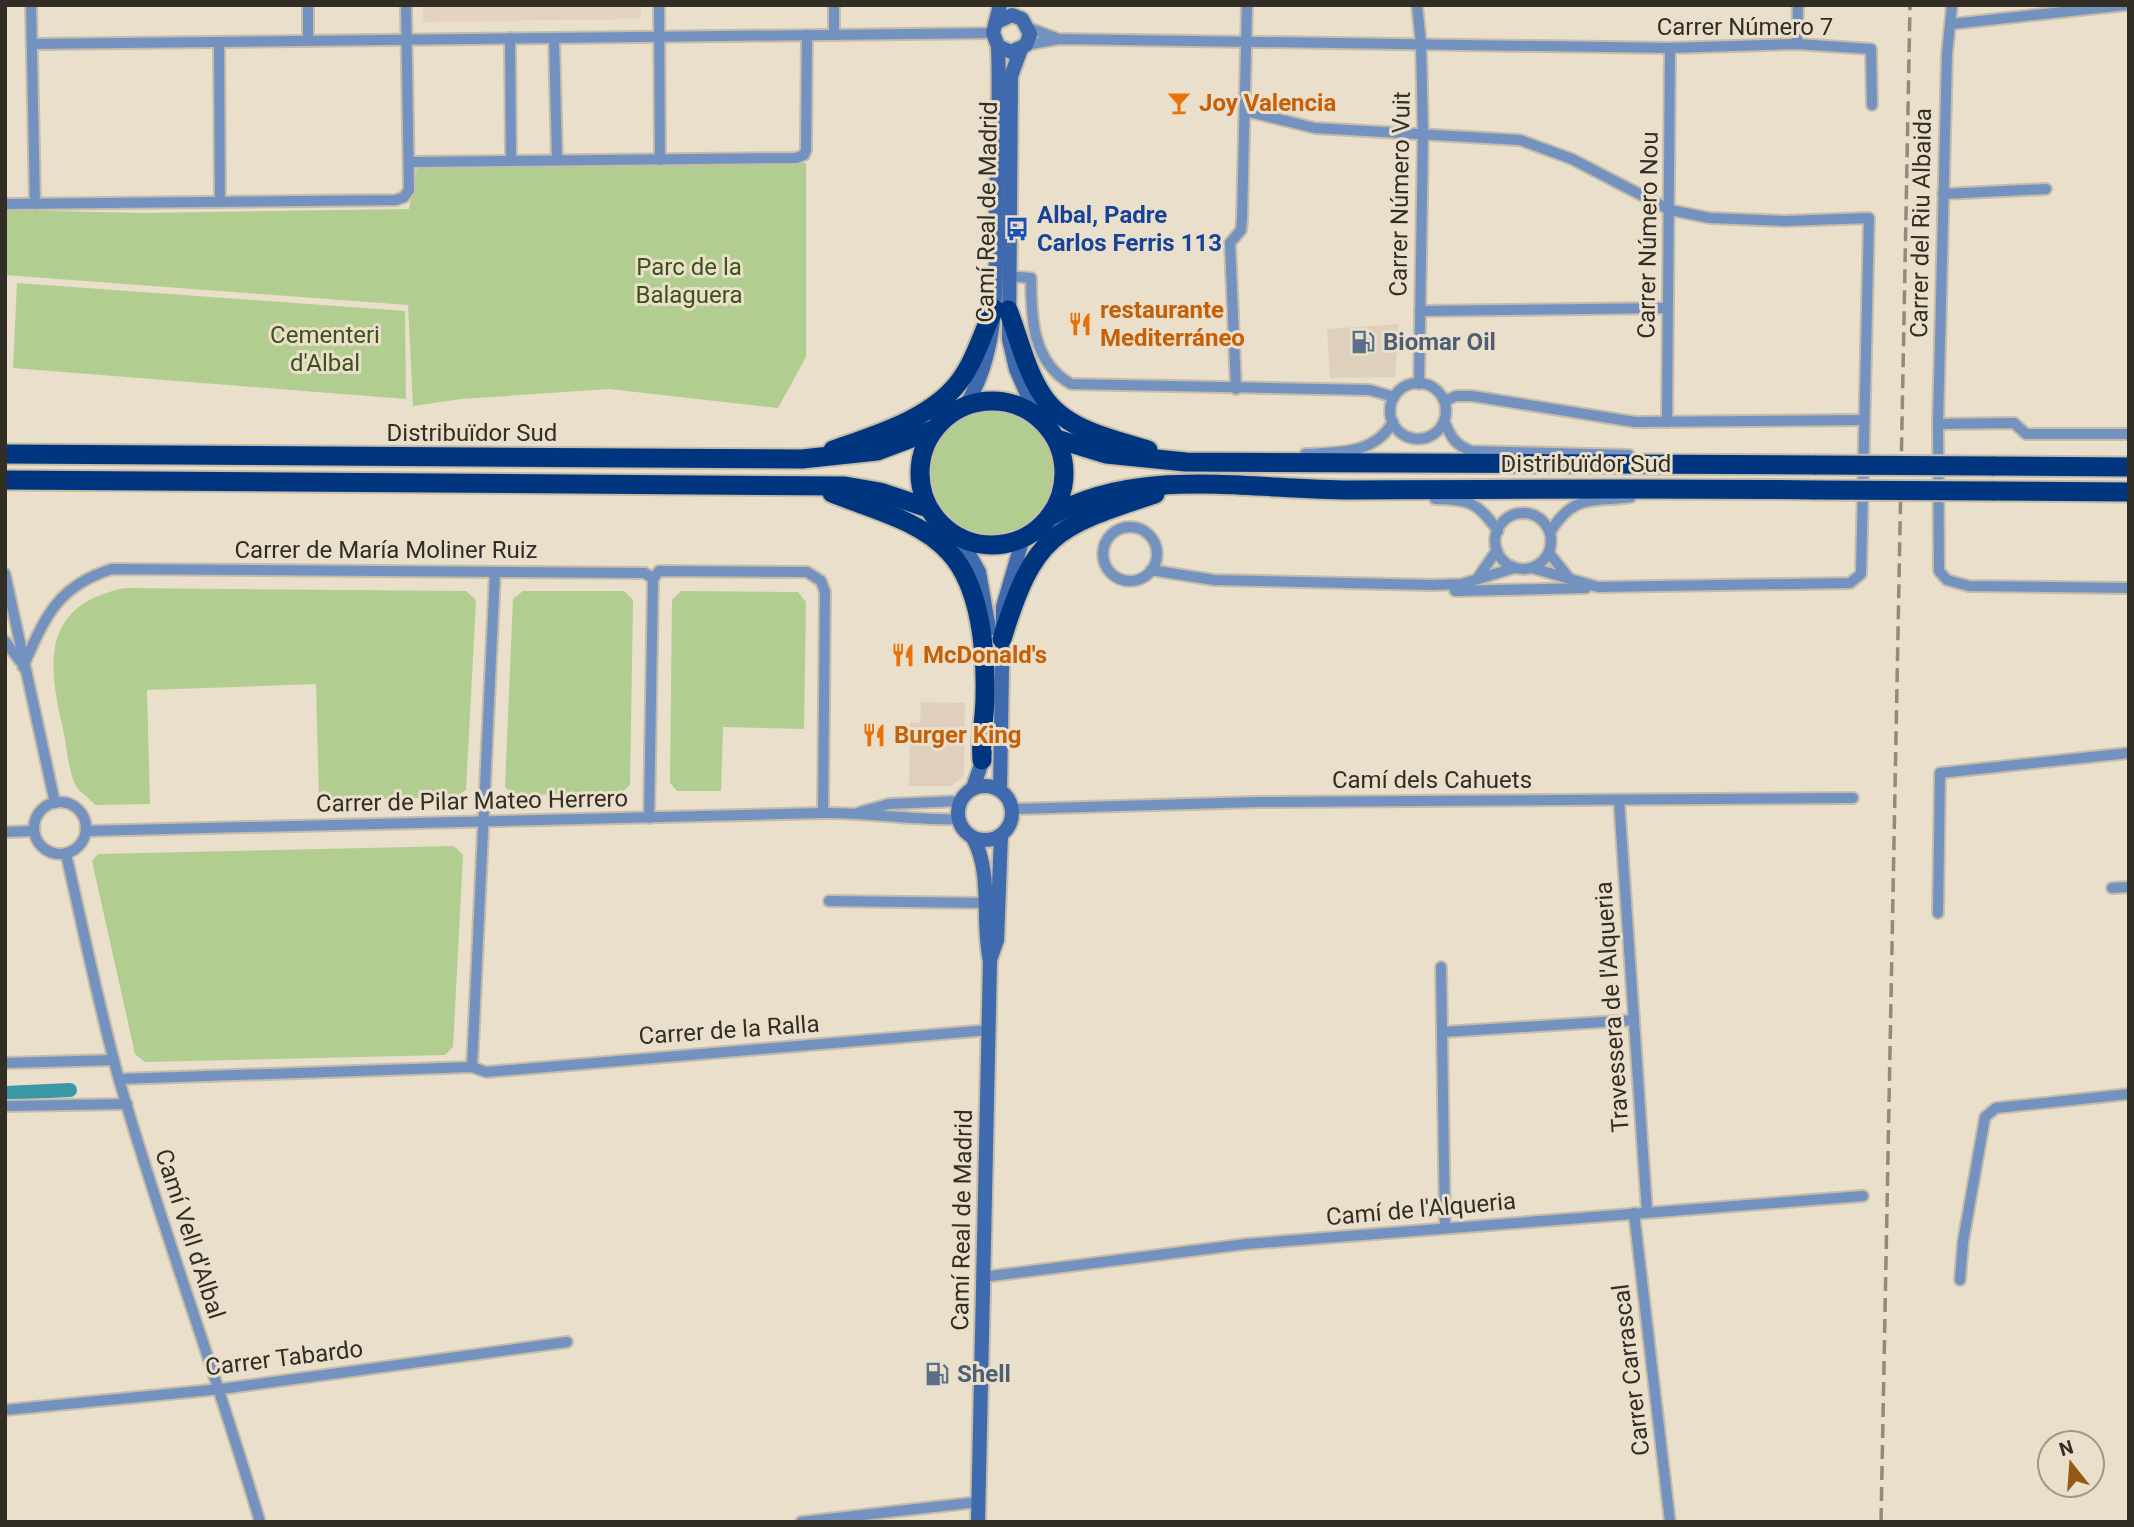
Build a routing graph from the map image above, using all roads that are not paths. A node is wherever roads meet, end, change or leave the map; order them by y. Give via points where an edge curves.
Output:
1 (31, 5) edge
2 (308, 5) edge
3 (406, 5) edge
4 (659, 5) edge
5 (834, 5) edge
6 (1000, 5) edge
7 (1247, 5) edge
8 (1416, 5) edge
9 (1798, 5) edge
10 (1952, 5) edge
11 (2126, 5) edge
12 (1023, 17) edge
13 (1952, 24) junction
14 (996, 34) junction
15 (807, 35) junction
16 (834, 35) junction
17 (660, 37) junction
18 (510, 38) junction
19 (554, 38) junction
20 (1059, 39) junction
21 (407, 40) junction
22 (308, 41) junction
23 (219, 42) junction
24 (1246, 43) junction
25 (32, 44) junction
26 (1422, 44) junction
27 (1797, 44) junction
28 (1024, 47) junction
29 (1670, 48) junction
30 (1871, 105) dead end
31 (1245, 111) junction
32 (1423, 134) junction
33 (557, 160) junction
34 (660, 160) junction
35 (511, 161) junction
36 (409, 162) junction
37 (2046, 189) dead end
38 (1943, 194) junction
39 (220, 202) junction
40 (5, 204) edge
41 (35, 204) junction
42 (1670, 210) junction
43 (1007, 276) junction
44 (1667, 308) junction
45 (1001, 309) junction
46 (1420, 311) junction
47 (1419, 383) junction
48 (1236, 389) junction
49 (1394, 397) junction
50 (1445, 401) junction
51 (966, 405) junction
52 (1036, 415) junction
53 (1864, 420) junction
54 (1444, 421) junction
55 (1393, 422) junction
56 (1667, 422) junction
57 (1938, 424) junction
58 (933, 430) junction
59 (2129, 434) edge
60 (1057, 439) junction
61 (5, 454) edge
62 (802, 459) junction
63 (1186, 462) junction
64 (1281, 462) junction
65 (1670, 464) junction
66 (2129, 467) edge
67 (5, 480) edge
68 (811, 485) junction
69 (1187, 486) junction
70 (1691, 489) junction
71 (1300, 490) junction
72 (2129, 492) edge
73 (928, 508) junction
74 (1049, 517) junction
75 (1498, 531) junction
76 (1550, 532) junction
77 (960, 538) junction
78 (1023, 538) junction
79 (1497, 550) junction
80 (1549, 552) junction
81 (1514, 568) junction
82 (1532, 568) junction
83 (1151, 570) junction
84 (495, 572) junction
85 (5, 575) edge
86 (1569, 578) junction
87 (653, 579) junction
88 (1476, 580) junction
89 (1432, 584) junction
90 (1598, 587) junction
91 (2129, 588) edge
92 (1002, 639) junction
93 (5, 641) edge
94 (23, 667) junction
95 (2129, 753) edge
96 (982, 760) junction
97 (973, 788) junction
98 (1000, 790) junction
99 (1853, 798) dead end
100 (1619, 800) junction
101 (960, 801) junction
102 (55, 803) junction
103 (1012, 809) junction
104 (822, 813) junction
105 (858, 813) junction
106 (649, 818) junction
107 (958, 819) junction
108 (484, 821) junction
109 (34, 831) junction
110 (87, 831) junction
111 (5, 832) edge
112 (1001, 835) junction
113 (973, 838) junction
114 (66, 854) junction
115 (2129, 887) edge
116 (2112, 888) dead end
117 (829, 901) dead end
118 (984, 903) junction
119 (1938, 913) dead end
120 (990, 961) junction
121 (1441, 967) dead end
122 (1634, 1020) junction
123 (989, 1030) junction
124 (1443, 1032) junction
125 (114, 1060) junction
126 (5, 1063) edge
127 (472, 1067) junction
128 (119, 1079) junction
129 (2129, 1094) edge
130 (127, 1104) junction
131 (5, 1106) edge
132 (1863, 1196) dead end
133 (1647, 1212) junction
134 (1634, 1213) junction
135 (1444, 1228) junction
136 (983, 1277) junction
137 (1960, 1280) dead end
138 (567, 1342) dead end
139 (220, 1389) junction
140 (5, 1410) edge
141 (978, 1502) junction
142 (260, 1522) edge
143 (801, 1522) edge
144 (978, 1522) edge
145 (1670, 1522) edge

1 - 25 street
2 - 22 street
3 - 21 street
4 - 17 street
5 - 16 street
6 - 14 street, Camí Real de Madrid
7 - 24 street
8 - 26 street, Carrer Número Vuit
9 - 27 street
10 - 13 street, Carrer del Riu Albaida
11 - 13 street
12 - 14 street via 1012,15
12 - 20 street, Carrer Número 7
12 - 28 street, Camí Real de Madrid
13 - 38 street, Carrer del Riu Albaida
14 - 16 street
14 - 28 street via 1011,52
14 - 45 street, Camí Real de Madrid
15 - 16 street
15 - 17 street
15 - 34 street via 804,155
17 - 19 street
17 - 34 street
18 - 19 street
18 - 21 street
18 - 35 street
19 - 33 street
20 - 24 street, Carrer Número 7
20 - 28 street, Carrer Número 7
21 - 22 street
21 - 36 street
22 - 23 street
23 - 25 street
23 - 39 street
24 - 26 street, Carrer Número 7
24 - 31 street
25 - 41 street
26 - 29 street, Carrer Número 7
26 - 32 street, Carrer Número Vuit
27 - 29 street, Carrer Número 7
27 - 30 street, Carrer Número 7 via 1871,50
28 - 43 street, Camí Real de Madrid via 1012,76
29 - 42 street, Carrer Número Nou
31 - 32 street via 1315,128
31 - 48 street via 1241,230 1230,243
32 - 42 street via 1520,140 1572,159
32 - 46 street, Carrer Número Vuit
33 - 34 street
33 - 35 street
35 - 36 street
36 - 39 street via 409,190 396,200
37 - 38 street
38 - 57 street, Carrer del Riu Albaida
39 - 41 street
40 - 41 street
42 - 44 street, Carrer Número Nou
42 - 53 street via 1710,218 1774,221 1869,218
43 - 45 street, Camí Real de Madrid
43 - 48 street via 1031,278 1031,325 1042,352 1060,378 1071,384
44 - 46 street
44 - 56 street, Carrer Número Nou
45 - 51 street, Camí Real de Madrid via 980,379
45 - 52 street, Camí Real de Madrid via 1013,357
45 - 62 highway via 967,370 939,401 877,435
45 - 63 highway via 1035,382 1055,411 1107,438
46 - 47 street, Carrer Número Vuit
47 - 49 street
47 - 50 street via 1435,388
48 - 49 street via 1370,390
49 - 55 street
50 - 54 street
50 - 56 street via 1472,396 1635,422
51 - 52 highway via 990,400 1014,403
51 - 58 highway
52 - 60 highway
53 - 56 street
53 - 90 street via 1862,566 1861,574 1850,583
54 - 55 street via 1432,436 1414,439
54 - 65 street via 1451,438 1471,452 1634,455
55 - 64 street via 1364,448 1305,454
57 - 59 street via 2014,423 2026,435
57 - 91 street, Carrer del Riu Albaida via 1937,561 1938,571 1947,580 1969,586
58 - 62 highway, Distribuïdor Sud via 877,451
58 - 73 highway via 919,468
60 - 63 highway, Distribuïdor Sud via 1106,454
60 - 74 highway via 1064,479
61 - 62 highway, Distribuïdor Sud
63 - 64 highway, Distribuïdor Sud
64 - 65 highway, Distribuïdor Sud
65 - 66 highway, Distribuïdor Sud, bridge
67 - 68 highway, Distribuïdor Sud
68 - 73 highway, Distribuïdor Sud via 880,492
68 - 96 highway via 906,522 949,551 960,566 976,610 984,663
69 - 71 highway, Distribuïdor Sud
69 - 74 highway, Distribuïdor Sud via 1105,492
69 - 92 highway via 1107,510 1047,542 1027,571
70 - 71 highway, Distribuïdor Sud
70 - 72 highway, Distribuïdor Sud, bridge
70 - 76 street via 1573,504
71 - 75 street via 1320,496 1456,499 1479,507
73 - 77 highway
74 - 78 highway
75 - 76 street via 1508,518 1524,513 1540,519
75 - 79 street
76 - 80 street
77 - 78 highway via 981,544
77 - 96 street via 979,572 990,636 992,706 989,743
78 - 92 street via 1006,589
79 - 81 street
79 - 88 street
80 - 82 street
80 - 86 street
81 - 82 street
81 - 88 street
82 - 86 street
83 - 83 street via 1157,549 1150,536 1129,527 1109,537 1103,552 1113,575 1138,580
83 - 89 street via 1214,580
84 - 87 street, Carrer de María Moliner Ruiz via 645,573
84 - 94 street, Carrer de María Moliner Ruiz via 112,569 72,587 53,605
84 - 108 street
85 - 94 street
86 - 90 street
87 - 104 street, Carrer de María Moliner Ruiz via 659,571 807,572 821,581 825,592
87 - 106 street
88 - 89 street
89 - 90 street via 1452,591
92 - 98 street
93 - 94 street
94 - 102 street
95 - 119 street via 1940,773
96 - 97 street
97 - 98 street
97 - 101 street
98 - 103 street
99 - 100 street, Camí dels Cahuets
100 - 103 street, Camí dels Cahuets
100 - 122 street, Travessera de l'Alqueria
101 - 105 street, Carrer de Pilar Mateo Herrero via 889,804
101 - 107 street
102 - 109 street via 37,816
102 - 110 street via 78,809
103 - 112 street via 1010,824
104 - 105 street, Carrer de Pilar Mateo Herrero
104 - 106 street, Carrer de Pilar Mateo Herrero
105 - 107 street, Carrer de Pilar Mateo Herrero
106 - 108 street, Carrer de Pilar Mateo Herrero
107 - 113 street
108 - 110 street, Carrer de Pilar Mateo Herrero
108 - 127 street
109 - 111 street
109 - 114 street via 45,850
110 - 114 street via 80,846
112 - 113 street via 989,840
112 - 120 street, Camí Real de Madrid via 997,940
113 - 118 street, Camí Real de Madrid via 984,863
114 - 125 street, Camí Vell d'Albal
115 - 116 street
117 - 118 street
118 - 120 street, Camí Real de Madrid
120 - 123 street, Camí Real de Madrid
121 - 124 street
122 - 124 street
122 - 133 street, Travessera de l'Alqueria
123 - 127 street, Carrer de la Ralla via 486,1072
123 - 136 street, Camí Real de Madrid
124 - 135 street
125 - 126 street
125 - 128 street, Camí Vell d'Albal
127 - 128 street, Carrer de la Ralla
128 - 130 street, Camí Vell d'Albal
129 - 137 street via 1996,1108 1984,1117
130 - 131 street
130 - 139 street, Camí Vell d'Albal
132 - 133 street, Camí de l'Alqueria
133 - 134 street, Camí de l'Alqueria
134 - 135 street, Camí de l'Alqueria
134 - 145 street, Carrer Carrascal
135 - 136 street, Camí de l'Alqueria via 1246,1244
136 - 141 street, Camí Real de Madrid
138 - 139 street, Carrer Tabardo
139 - 140 street, Carrer Tabardo
139 - 142 street, Camí Vell d'Albal
141 - 143 street
141 - 144 street, Camí Real de Madrid

